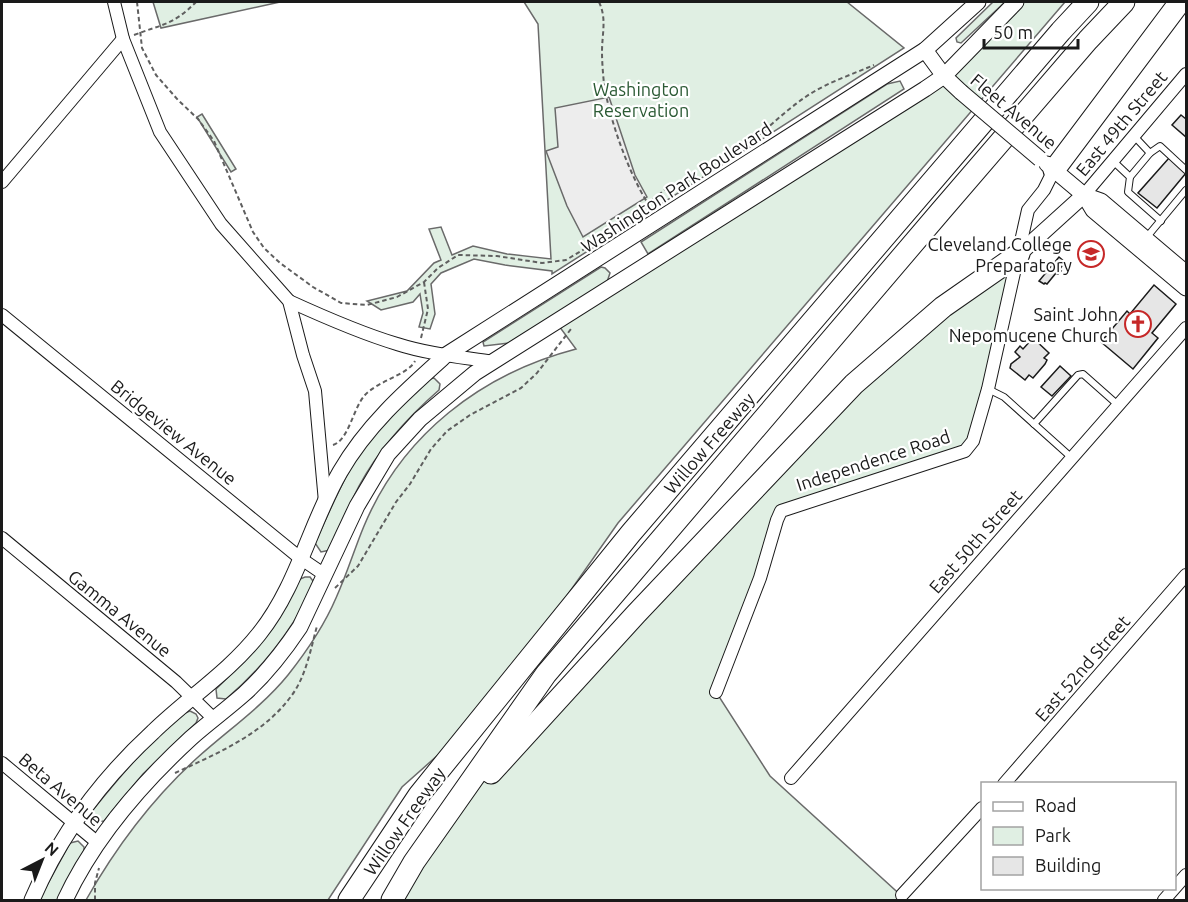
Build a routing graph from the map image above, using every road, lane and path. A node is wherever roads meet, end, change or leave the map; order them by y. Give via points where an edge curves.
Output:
1 (114, 2) edge
2 (137, 2) edge
3 (196, 2) edge
4 (599, 2) edge
5 (978, 2) edge
6 (1016, 2) edge
7 (1088, 2) edge
8 (1124, 2) edge
9 (1180, 2) edge
10 (140, 33) junction
11 (123, 39) junction
12 (925, 50) junction
13 (874, 65) dead end
14 (1186, 74) edge
15 (944, 76) junction
16 (1134, 136) junction
17 (736, 153) dead end
18 (1150, 153) junction
19 (1113, 161) junction
20 (1047, 165) junction
21 (1186, 170) edge
22 (1130, 177) junction
23 (696, 179) dead end
24 (2, 182) edge
25 (1186, 190) edge
26 (1084, 195) junction
27 (648, 203) junction
28 (1161, 221) junction
29 (617, 229) dead end
30 (1146, 238) junction
31 (594, 243) dead end
32 (1018, 254) junction
33 (1186, 273) edge
34 (424, 282) junction
35 (1186, 288) edge
36 (289, 301) junction
37 (2, 315) edge
38 (1186, 328) edge
39 (571, 329) dead end
40 (422, 334) dead end
41 (446, 355) junction
42 (416, 357) dead end
43 (493, 362) junction
44 (988, 389) junction
45 (1118, 405) junction
46 (1034, 424) junction
47 (333, 445) dead end
48 (1072, 458) junction
49 (325, 502) junction
50 (2, 538) edge
51 (300, 558) junction
52 (325, 575) junction
53 (1186, 576) edge
54 (332, 594) dead end
55 (319, 621) dead end
56 (716, 692) dead end
57 (192, 697) junction
58 (213, 718) junction
59 (2, 763) edge
60 (167, 778) dead end
61 (791, 778) dead end
62 (1005, 782) edge
63 (981, 809) edge
64 (75, 823) junction
65 (98, 843) junction
66 (102, 862) dead end
67 (414, 862) junction
68 (1186, 875) edge
69 (1176, 886) edge
70 (902, 895) dead end
71 (33, 900) edge
72 (65, 900) edge
73 (95, 900) edge
74 (349, 900) edge
75 (392, 900) edge

1 - 11 street, Washington Park Boulevard
2 - 10 path
3 - 10 path via 169,23
4 - 27 path via 605,22 604,84 624,156
5 - 12 street, Washington Park Boulevard
6 - 15 street
7 - 74 highway, Willow Freeway via 631,533 419,795
8 - 67 highway, Willow Freeway via 546,674
9 - 20 highway
10 - 11 path
10 - 34 path via 142,48 156,75 214,141 253,232 280,263 341,303 367,305 397,297
11 - 24 street
11 - 36 street, Washington Park Boulevard via 160,132 221,224
12 - 15 street, Fleet Avenue
12 - 41 street, Washington Park Boulevard
13 - 17 path via 813,92
14 - 16 street, East 49th Street
15 - 20 street, Fleet Avenue, bridge
15 - 43 street
16 - 18 lane
16 - 19 street, East 49th Street
18 - 21 lane via 1160,146
18 - 22 lane
19 - 22 lane
19 - 26 street, East 49th Street
20 - 26 street, Fleet Avenue
20 - 32 street, Independence Road via 1044,190 1028,210
22 - 28 lane via 1128,192
23 - 27 path via 668,187
25 - 28 lane
26 - 30 street, Fleet Avenue via 1101,201
26 - 32 street
26 - 35 street, Fleet Avenue via 1093,210
27 - 29 path
28 - 30 lane
30 - 33 street, Fleet Avenue
31 - 34 path via 566,260 542,263 458,255
32 - 44 street, Independence Road
32 - 67 highway via 943,307 854,384 512,748
34 - 40 path via 428,309
36 - 41 street, Washington Park Boulevard via 398,345
36 - 49 street, Washington Park Boulevard via 315,391
37 - 51 street, Bridgeview Avenue
38 - 45 street, East 50th Street
39 - 54 path via 521,387 447,431 396,502 358,566 336,585
41 - 43 street, Washington Park Boulevard
41 - 49 street, Washington Park Boulevard via 379,418 340,471
42 - 47 path via 410,368 364,396 344,436
43 - 52 street via 458,385 388,454 357,506
44 - 46 lane via 1004,397
44 - 56 street, Independence Road via 973,441 966,451 781,510 760,578
45 - 46 lane via 1083,374 1078,375
45 - 48 street, East 50th Street
46 - 48 lane
48 - 61 street, East 50th Street
49 - 51 street, Washington Park Boulevard
50 - 57 street, Gamma Avenue
51 - 52 street, Bridgeview Avenue
51 - 57 street, Washington Park Boulevard via 286,591 259,634 228,668
52 - 58 street via 300,627 278,658 244,694
53 - 62 street, East 52nd Street
55 - 60 path via 293,693 267,723
57 - 58 street, Gamma Avenue
57 - 64 street, Washington Park Boulevard via 134,751
58 - 65 street via 147,782
59 - 64 street, Beta Avenue
63 - 70 street
64 - 65 street, Beta Avenue
64 - 71 street, Washington Park Boulevard
65 - 72 street
66 - 73 path
67 - 75 highway, Willow Freeway
68 - 69 street

